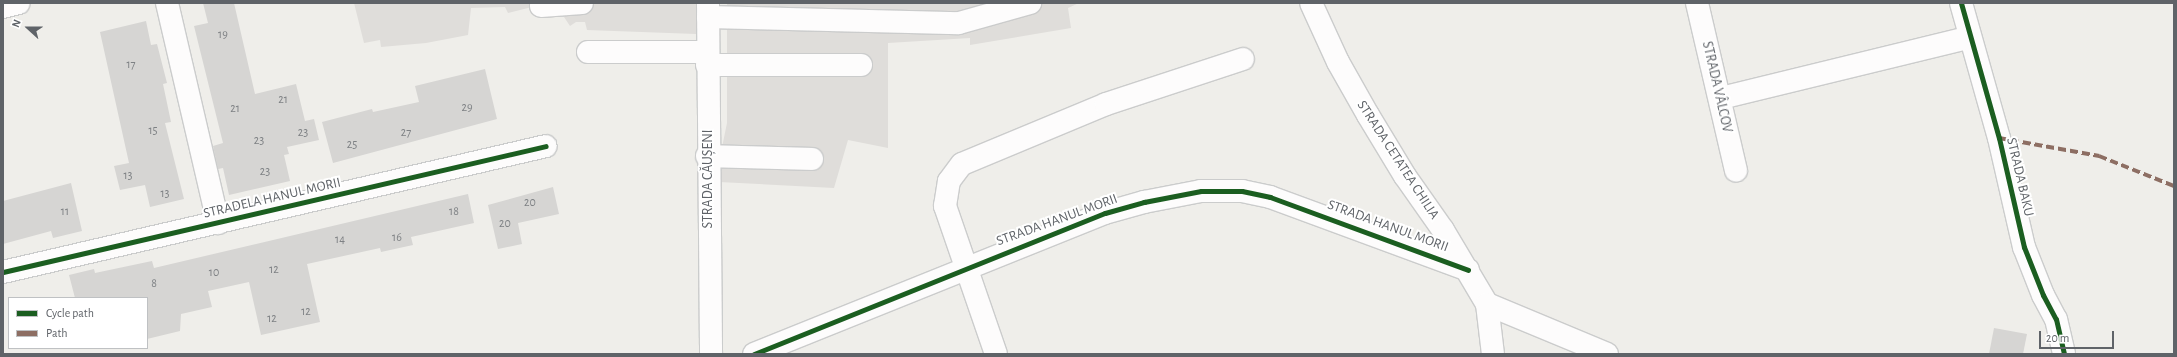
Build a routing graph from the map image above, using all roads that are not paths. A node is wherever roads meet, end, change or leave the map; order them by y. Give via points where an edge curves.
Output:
1 (19, 3) edge
2 (167, 3) edge
3 (582, 3) edge
4 (1030, 3) edge
5 (1311, 3) edge
6 (1697, 3) edge
7 (1961, 3) edge
8 (541, 6) dead end
9 (3, 7) edge
10 (708, 10) edge
11 (1968, 38) junction
12 (588, 52) dead end
13 (708, 59) junction
14 (1243, 59) dead end
15 (861, 65) dead end
16 (1721, 98) junction
17 (546, 146) dead end
18 (707, 156) junction
19 (812, 159) dead end
20 (1736, 172) dead end
21 (218, 223) junction
22 (968, 266) junction
23 (1468, 270) junction
24 (3, 272) edge
25 (1487, 304) junction
26 (711, 354) edge
27 (754, 354) edge
28 (996, 354) edge
29 (1493, 354) edge
30 (1607, 354) edge
31 (2064, 354) edge

1 - 9 street
2 - 21 street, STRADELA HANUL MORII
3 - 8 street
4 - 10 street via 959,23
5 - 23 street, STRADA CETATEA CHILIA via 1338,62 1368,116
6 - 16 street, STRADA VÂLCOV
7 - 11 street, STRADA BAKU
10 - 13 street, STRADA CĂUȘENI
11 - 16 street
11 - 31 street, STRADA BAKU via 1999,138 2024,247 2043,295 2056,319
12 - 13 street
13 - 15 street
13 - 18 street, STRADA CĂUȘENI
14 - 22 street via 1106,104 962,164 948,181 944,206
16 - 20 street, STRADA VÂLCOV
17 - 21 street, STRADELA HANUL MORII
18 - 19 street
18 - 26 street, STRADA CĂUȘENI
21 - 24 street, STRADELA HANUL MORII
22 - 23 street, STRADA HANUL MORII via 1105,213 1144,202 1201,191 1242,192 1270,197
22 - 27 street, STRADA HANUL MORII
22 - 28 street
23 - 25 street, STRADA CETATEA CHILIA
25 - 29 street
25 - 30 street

